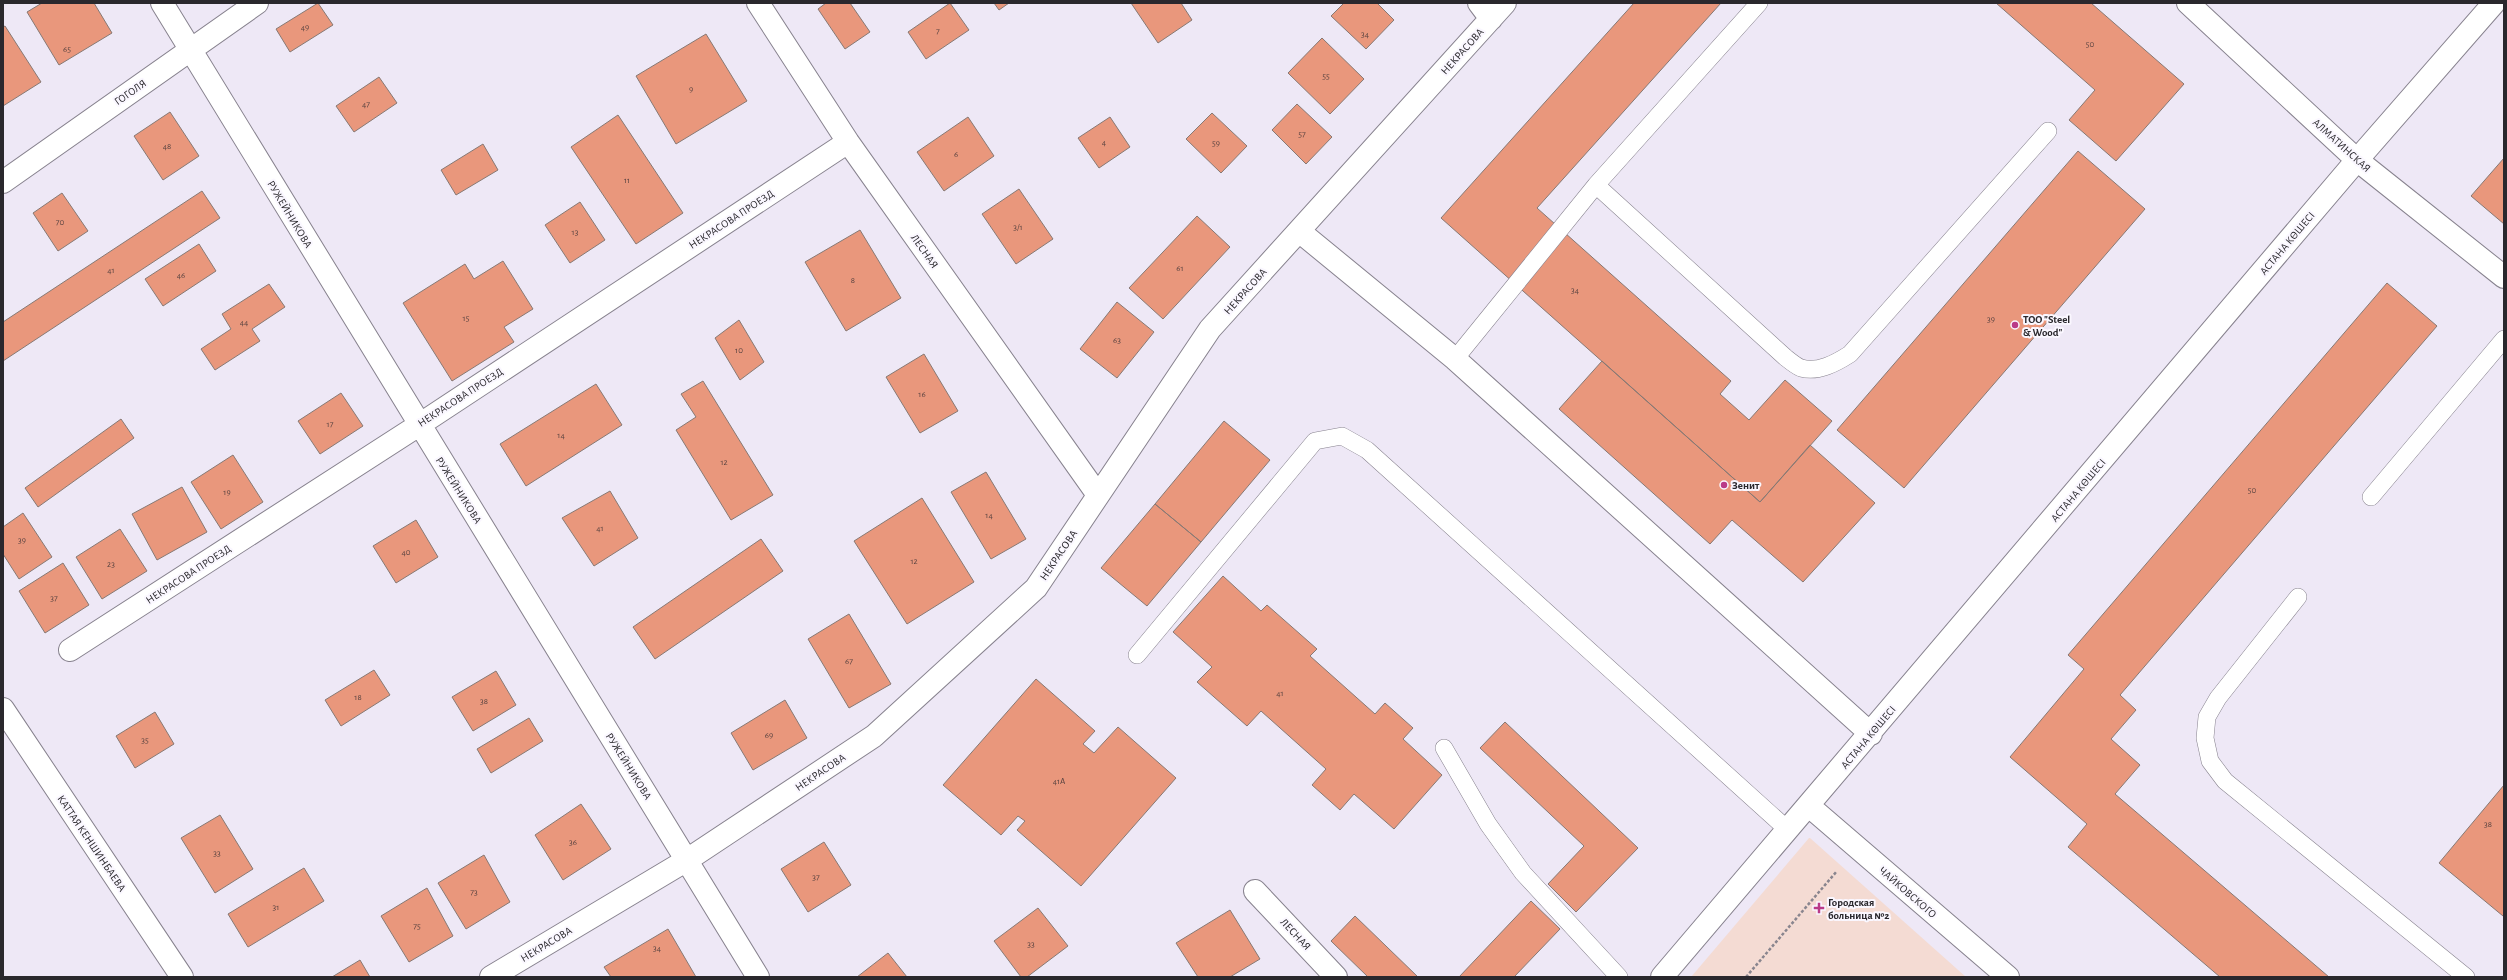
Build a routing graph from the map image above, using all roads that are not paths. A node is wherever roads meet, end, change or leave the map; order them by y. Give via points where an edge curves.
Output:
1 (162, 3) edge
2 (258, 3) edge
3 (758, 3) edge
4 (1759, 3) edge
5 (2188, 3) edge
6 (2494, 3) edge
7 (1492, 8) edge
8 (190, 50) junction
9 (2048, 131) dead end
10 (848, 142) junction
11 (2357, 160) junction
12 (3, 182) edge
13 (1596, 185) junction
14 (1298, 231) junction
15 (2504, 277) edge
16 (2504, 339) edge
17 (1455, 359) junction
18 (419, 425) junction
19 (1098, 495) junction
20 (2371, 497) dead end
21 (2298, 597) dead end
22 (70, 650) dead end
23 (1137, 656) dead end
24 (3, 709) edge
25 (1870, 734) junction
26 (1444, 748) dead end
27 (1809, 806) junction
28 (1788, 830) junction
29 (686, 860) junction
30 (1255, 891) dead end
31 (182, 977) edge
32 (491, 977) edge
33 (758, 977) edge
34 (1336, 977) edge
35 (1619, 977) edge
36 (1662, 977) edge
37 (2008, 977) edge
38 (2466, 977) edge

1 - 8 street, РУЖЕЙНИКОВА
2 - 8 street, ГОГОЛЯ
3 - 10 street, ЛЕСНАЯ
4 - 13 lane
5 - 11 street, АЛМАТИНСКАЯ
6 - 11 street, АСТАНА КӨШЕСІ
7 - 14 street, НЕКРАСОВА
8 - 12 street, ГОГОЛЯ
8 - 18 street, РУЖЕЙНИКОВА
9 - 13 lane via 1850,354 1835,364 1818,369 1801,368 1785,357
10 - 18 street, НЕКРАСОВА ПРОЕЗД
10 - 19 street, ЛЕСНАЯ
11 - 15 street, АЛМАТИНСКАЯ
11 - 25 street, АСТАНА КӨШЕСІ
13 - 17 lane
14 - 17 street
14 - 19 street, НЕКРАСОВА via 1210,329
16 - 20 lane
17 - 25 street
18 - 22 street, НЕКРАСОВА ПРОЕЗД
18 - 29 street, РУЖЕЙНИКОВА
19 - 29 street, НЕКРАСОВА via 1036,588 874,736
21 - 38 lane via 2218,698 2207,717 2205,738 2210,761 2225,781
23 - 28 lane via 1315,441 1342,436 1367,450
24 - 31 street, КАТТАЯ КЕНШИНБАЕВА
25 - 27 street, АСТАНА КӨШЕСІ
26 - 35 lane via 1488,824 1523,873
27 - 28 street, АСТАНА КӨШЕСІ
27 - 37 street, ЧАЙКОВСКОГО
28 - 36 street, АСТАНА КӨШЕСІ
29 - 32 street, НЕКРАСОВА
29 - 33 street, РУЖЕЙНИКОВА
30 - 34 street, ЛЕСНАЯ

